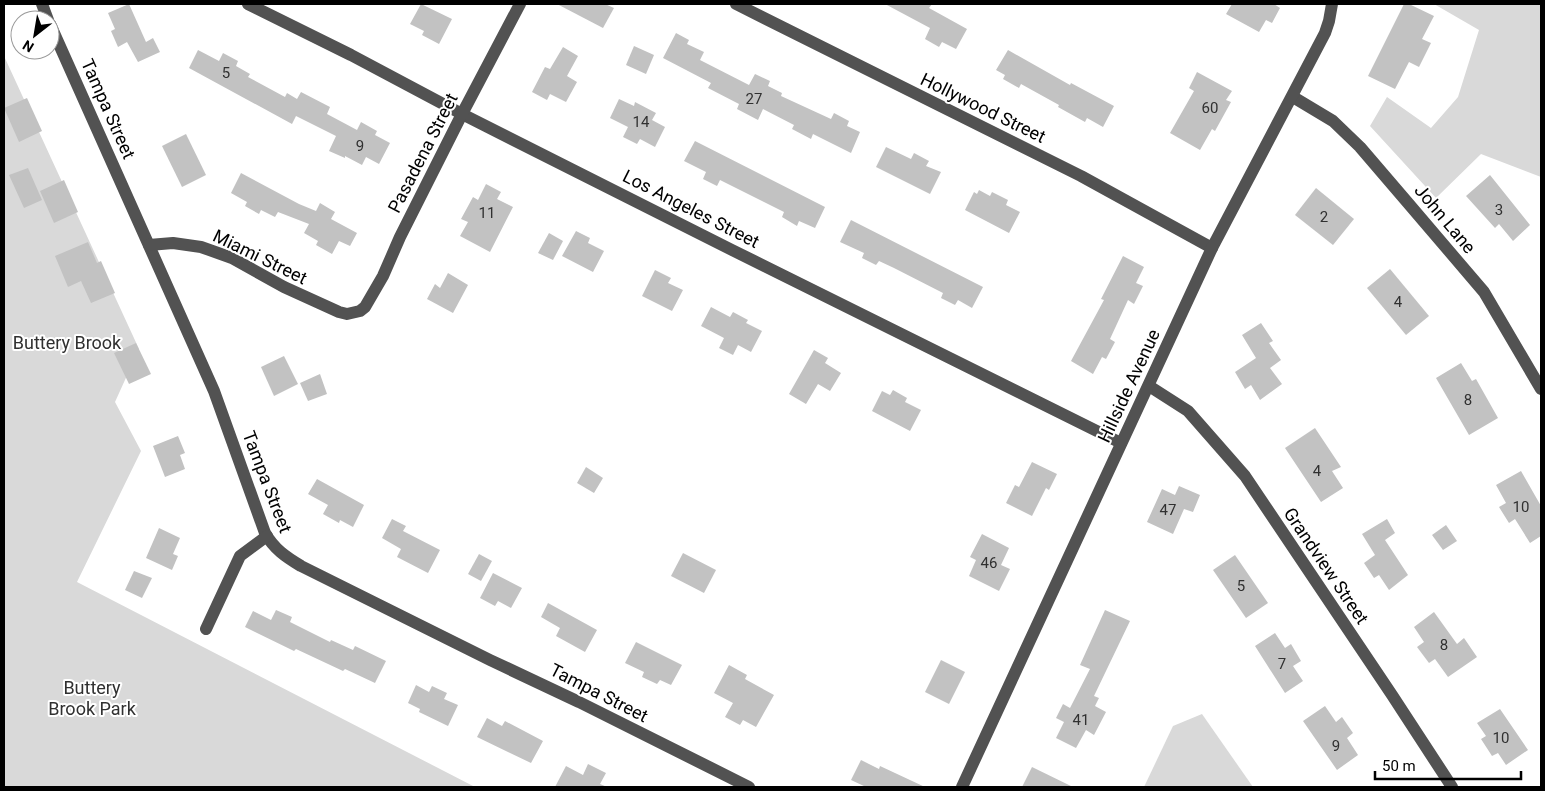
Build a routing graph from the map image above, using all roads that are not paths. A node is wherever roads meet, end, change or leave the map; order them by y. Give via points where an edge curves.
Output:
1 (248, 4) edge
2 (520, 4) edge
3 (736, 4) edge
4 (1332, 4) edge
5 (60, 46) edge
6 (1293, 97) junction
7 (462, 114) junction
8 (149, 245) junction
9 (1212, 248) junction
10 (352, 313) joint
11 (1149, 386) junction
12 (1541, 388) edge
13 (1121, 444) junction
14 (266, 536) junction
15 (206, 630) dead end
16 (749, 787) edge
17 (962, 787) edge
18 (1452, 787) edge

1 - 7 street, Los Angeles Street
2 - 7 street, Pasadena Street
3 - 9 street, Hollywood Street via 1073,172
4 - 6 street, Hillside Avenue via 1325,33
5 - 8 street, Tampa Street
6 - 9 street, Hillside Avenue
6 - 12 street, John Lane via 1333,122 1360,147 1415,210 1484,292
7 - 10 street, Pasadena Street via 383,276 365,307
7 - 13 street, Los Angeles Street
8 - 10 street, Miami Street via 173,243 200,247 232,258 310,301 339,312
8 - 14 street, Tampa Street via 214,391
9 - 11 street, Hillside Avenue
11 - 13 street, Hillside Avenue
11 - 18 street, Grandview Street via 1188,411 1245,476
13 - 17 street, Hillside Avenue
14 - 15 street via 240,556
14 - 16 street, Tampa Street via 278,551 301,566

